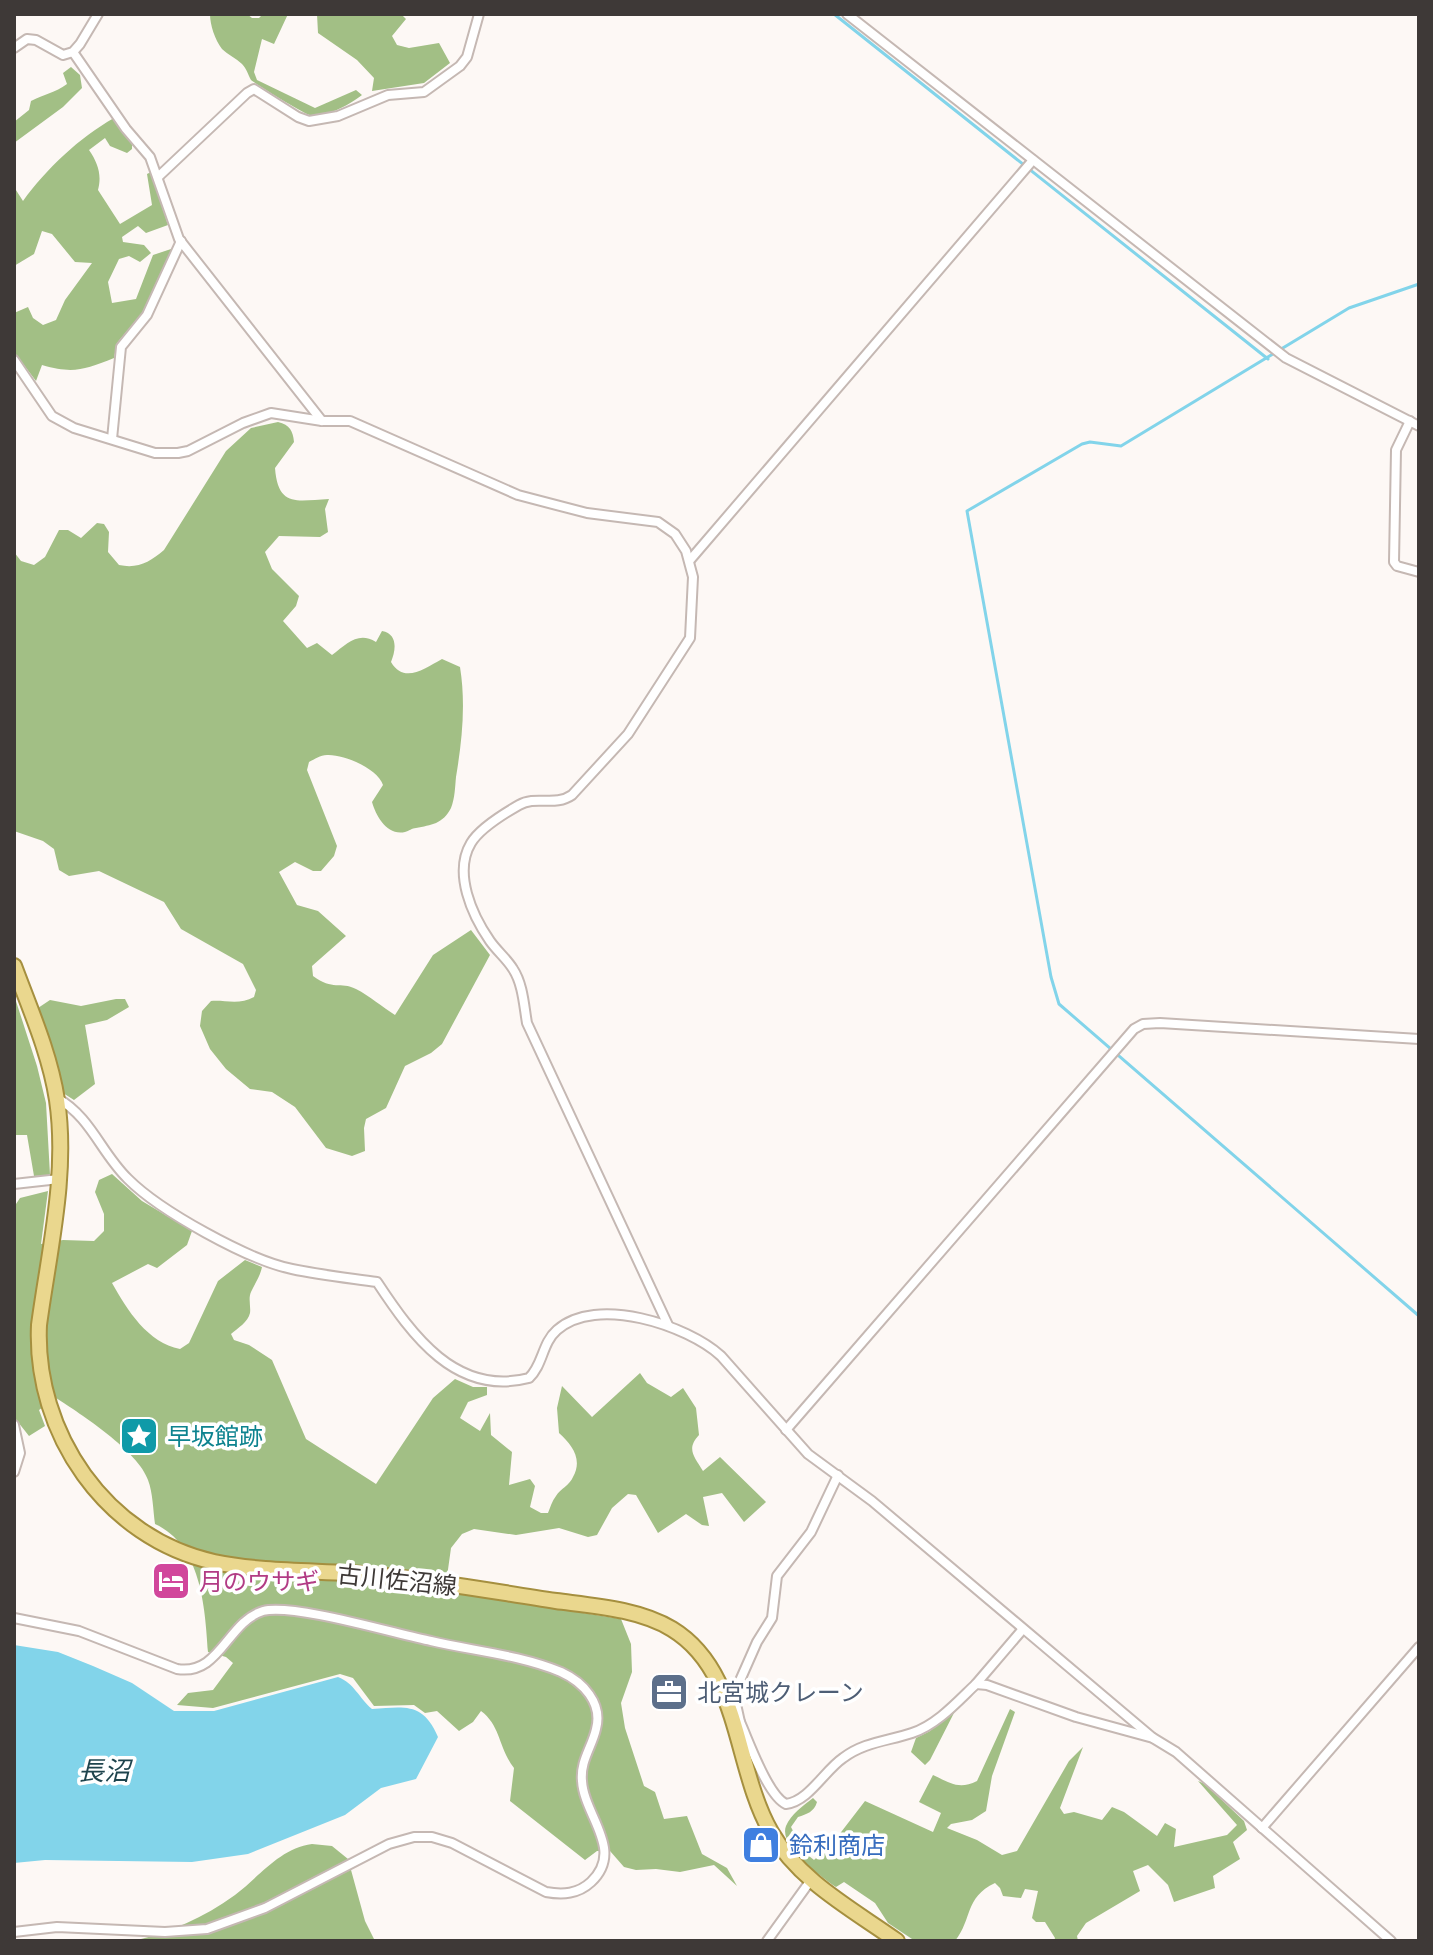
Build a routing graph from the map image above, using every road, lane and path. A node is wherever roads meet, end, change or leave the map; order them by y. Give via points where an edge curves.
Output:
1 (98, 14) edge
2 (479, 14) edge
3 (847, 14) edge
4 (14, 48) edge
5 (73, 52) junction
6 (1029, 165) junction
7 (158, 177) junction
8 (181, 241) junction
9 (14, 360) edge
10 (322, 421) junction
11 (1410, 421) junction
12 (1419, 426) edge
13 (112, 439) junction
14 (690, 560) junction
15 (1419, 572) edge
16 (14, 966) edge
17 (1419, 1039) edge
18 (57, 1098) junction
19 (59, 1179) junction
20 (14, 1184) edge
21 (668, 1325) junction
22 (14, 1425) edge
23 (786, 1430) junction
24 (14, 1472) edge
25 (838, 1475) junction
26 (14, 1618) edge
27 (1023, 1629) junction
28 (1419, 1647) edge
29 (976, 1684) junction
30 (736, 1723) junction
31 (1153, 1738) junction
32 (1262, 1828) junction
33 (811, 1880) junction
34 (14, 1932) edge
35 (767, 1941) edge
36 (897, 1941) edge
37 (1391, 1941) edge

1 - 5 street
2 - 7 street via 467,57 424,92 388,95 338,116 309,121 254,89
3 - 6 street
4 - 5 street via 27,39 63,55
5 - 7 street via 146,150
6 - 11 street via 1286,358
6 - 14 street
7 - 8 street
8 - 10 street
8 - 13 street via 147,315 121,347
9 - 13 street via 52,416
10 - 13 street via 271,413 178,453 155,453
10 - 14 street via 357,422 518,495 587,513 658,522 675,534
11 - 12 street
11 - 15 street via 1396,450 1394,562
14 - 21 street via 690,638 628,734 563,801 521,803 477,835 465,865 468,900 489,940 514,970 527,1023
16 - 18 main road, 古川佐沼線
17 - 23 street via 1160,1023 1134,1029
18 - 19 main road, 古川佐沼線
18 - 21 street via 87,1122 114,1166 150,1200 266,1261 377,1282 434,1353 462,1374 529,1378 555,1332 579,1318 621,1315
19 - 20 street
19 - 30 main road, 古川佐沼線 via 39,1325 44,1390 77,1466 131,1524 169,1548 216,1562 432,1582 644,1617 683,1636 702,1655
21 - 23 street via 712,1348
22 - 24 street via 20,1453
23 - 25 street
25 - 27 street
25 - 30 street via 811,1532 777,1576 772,1618 738,1685
26 - 34 street via 79,1631 188,1671 221,1652 242,1623 267,1610 310,1614 559,1671 579,1681 597,1708 582,1782 606,1854 595,1879 563,1895 546,1892 452,1843 414,1837 389,1844 265,1908 207,1929 57,1927
27 - 29 street
27 - 31 street
28 - 32 street
29 - 30 street via 914,1733 877,1741 843,1757 792,1804 776,1798
29 - 31 street
30 - 33 main road, 古川佐沼線 via 769,1829
31 - 32 street
32 - 37 street
33 - 35 street
33 - 36 main road, 古川佐沼線

